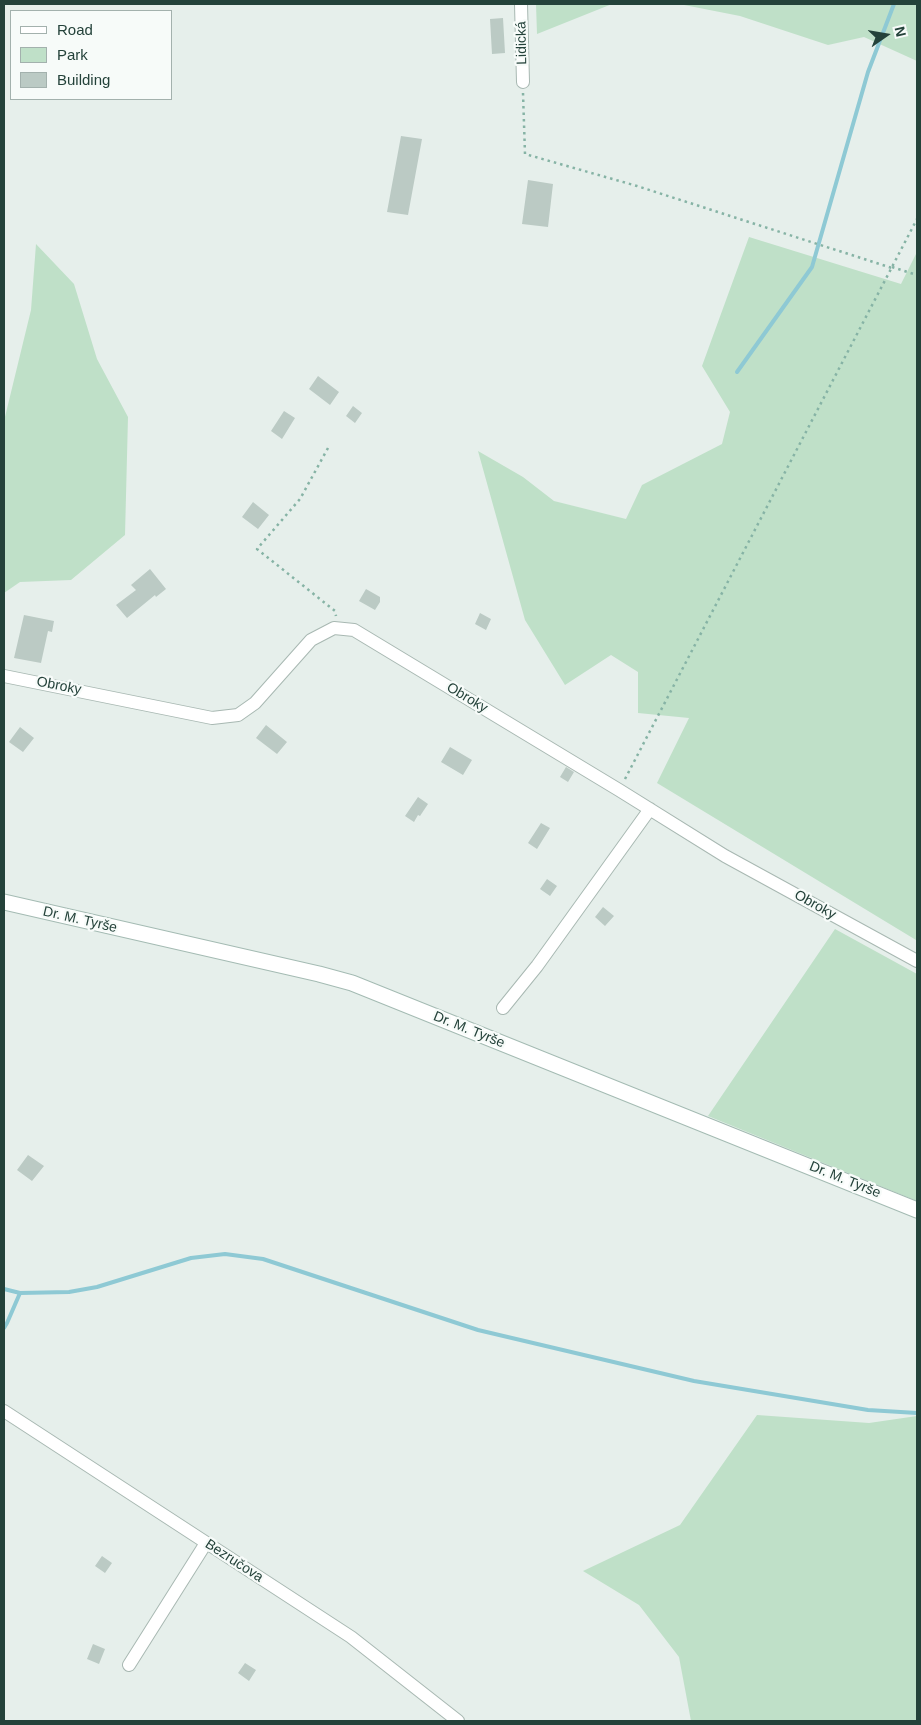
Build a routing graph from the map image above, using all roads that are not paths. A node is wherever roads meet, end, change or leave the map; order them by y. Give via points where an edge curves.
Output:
1 (521, 4) edge
2 (523, 82) road end
3 (4, 676) edge
4 (650, 809) junction
5 (4, 902) edge
6 (917, 960) edge
7 (503, 1008) dead end
8 (917, 1210) edge
9 (4, 1411) edge
10 (206, 1542) junction
11 (129, 1665) dead end
12 (458, 1721) edge

1 - 2 street, Lidická
3 - 4 street, Obroky via 212,718 238,715 255,703 311,640 334,628 354,630
4 - 6 street, Obroky via 725,856
4 - 7 street
5 - 8 street, Dr. M. Tyrše via 352,983
9 - 10 street, Bezručova
10 - 11 street
10 - 12 street, Bezručova via 357,1641

